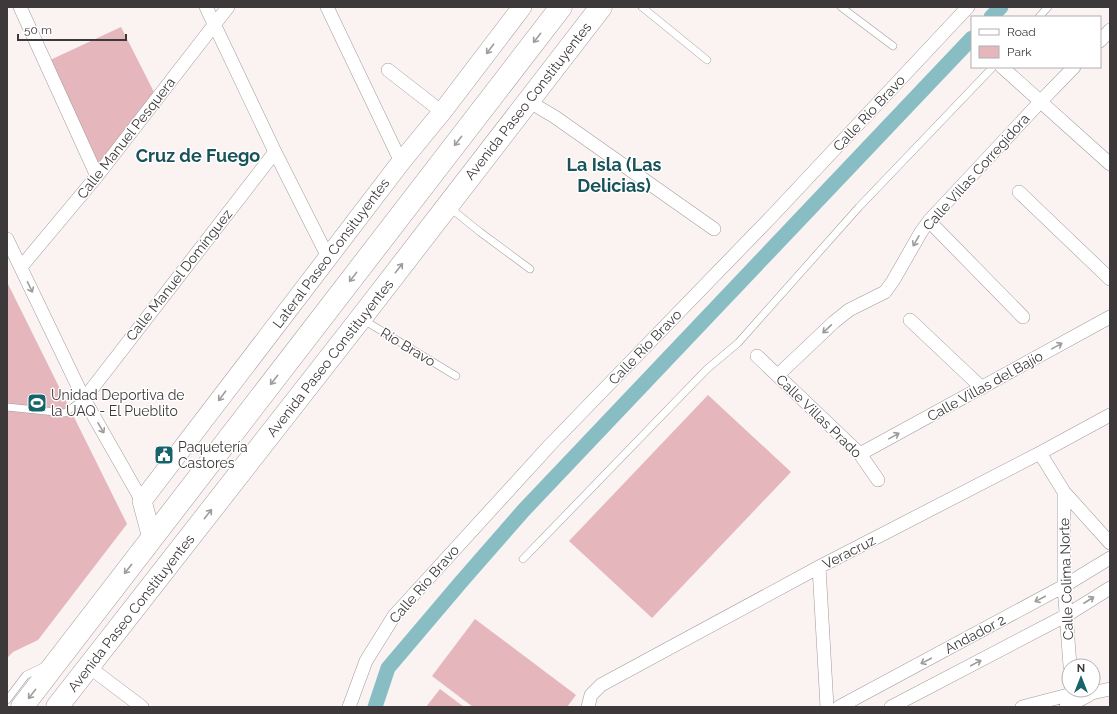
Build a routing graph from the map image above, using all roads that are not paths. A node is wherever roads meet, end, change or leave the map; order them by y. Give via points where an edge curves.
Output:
1 (20, 7) edge
2 (206, 7) edge
3 (228, 7) edge
4 (327, 7) edge
5 (522, 7) edge
6 (561, 7) edge
7 (601, 7) edge
8 (642, 7) edge
9 (841, 7) edge
10 (968, 7) edge
11 (1048, 7) edge
12 (1040, 16) edge
13 (215, 24) junction
14 (1110, 30) edge
15 (1101, 40) edge
16 (893, 46) dead end
17 (707, 60) dead end
18 (991, 68) edge
19 (1003, 68) edge
20 (1073, 68) edge
21 (388, 70) dead end
22 (528, 101) junction
23 (1041, 101) junction
24 (442, 112) junction
25 (274, 152) junction
26 (400, 162) junction
27 (1110, 164) edge
28 (97, 176) junction
29 (1019, 192) dead end
30 (448, 205) junction
31 (929, 221) junction
32 (714, 229) dead end
33 (7, 239) edge
34 (328, 257) junction
35 (21, 267) junction
36 (530, 269) dead end
37 (1110, 279) edge
38 (1023, 317) dead end
39 (1110, 317) edge
40 (361, 318) junction
41 (910, 320) dead end
42 (757, 356) dead end
43 (456, 376) dead end
44 (778, 376) junction
45 (982, 388) junction
46 (84, 399) junction
47 (7, 407) edge
48 (1110, 415) edge
49 (1040, 453) junction
50 (860, 454) junction
51 (878, 480) dead end
52 (1064, 492) junction
53 (142, 501) junction
54 (152, 538) junction
55 (1110, 543) edge
56 (1110, 558) edge
57 (523, 559) dead end
58 (819, 567) junction
59 (1064, 586) junction
60 (1110, 588) edge
61 (1067, 616) junction
62 (1070, 658) edge
63 (58, 661) junction
64 (89, 667) junction
65 (1110, 689) edge
66 (7, 700) edge
67 (1071, 700) edge
68 (590, 701) edge
69 (22, 707) edge
70 (58, 707) edge
71 (142, 707) edge
72 (349, 707) edge
73 (827, 707) edge
74 (839, 707) edge
75 (891, 707) edge
76 (1022, 707) edge

1 - 28 street
2 - 13 street
3 - 13 street, Calle Manuel Pesquera
4 - 26 street
5 -> 24 street, Lateral Paseo Consituyentes
6 -> 54 highway, Avenida Paseo Constituyentes
7 - 22 highway, Avenida Paseo Constituyentes
8 - 17 lane
9 - 16 lane
10 - 72 street, Calle Río Bravo via 773,215 550,445 394,616 366,661
11 - 12 lane
13 - 25 street
13 - 28 street, Calle Manuel Pesquera
14 - 15 street
18 - 57 lane via 859,207 738,343 707,369
19 - 23 street
20 - 23 street, Calle Villas Corregidora
21 - 24 street
22 - 30 highway, Avenida Paseo Constituyentes
22 - 32 street via 555,117
23 - 27 street
23 - 31 street, Calle Villas Corregidora
24 - 26 street, Lateral Paseo Consituyentes
25 - 34 street
25 - 46 street, Calle Manuel Domínguez
26 - 34 street, Lateral Paseo Consituyentes
28 - 35 street, Calle Manuel Pesquera
29 - 37 street
30 - 36 lane
40 -> 30 highway, Avenida Paseo Constituyentes
31 - 38 street
31 -> 44 street, Calle Villas Corregidora via 885,292 849,310
33 - 35 street
34 -> 53 street, Lateral Paseo Consituyentes
35 -> 46 street
45 -> 39 street, Calle Villas del Bajío
40 - 43 lane, Río Bravo
64 -> 40 highway, Avenida Paseo Constituyentes
41 - 45 street
42 - 44 street, Calle Villas Prado
44 - 50 street, Calle Villas Prado
50 -> 45 street, Calle Villas del Bajío
46 - 47 lane via 65,413
46 -> 53 street
48 - 49 street, Veracruz
49 - 52 street
49 - 58 street, Veracruz
50 - 51 street, Calle Villas Prado
52 - 55 street
52 - 59 street, Calle Colima Norte
53 - 54 street
54 -> 63 highway, Avenida Paseo Constituyentes
56 - 59 street, Andador 2
58 - 68 street, Veracruz via 601,685
58 - 73 street
59 - 61 street, Calle Colima Norte
59 -> 74 street, Andador 2
61 -> 60 street, Andador 2
61 - 62 street, Calle Colima Norte
75 -> 61 street, Andador 2
63 - 66 lane via 26,675
63 -> 69 highway, Avenida Paseo Constituyentes
64 - 70 highway, Avenida Paseo Constituyentes
64 - 71 street
65 - 67 street
67 - 76 street

